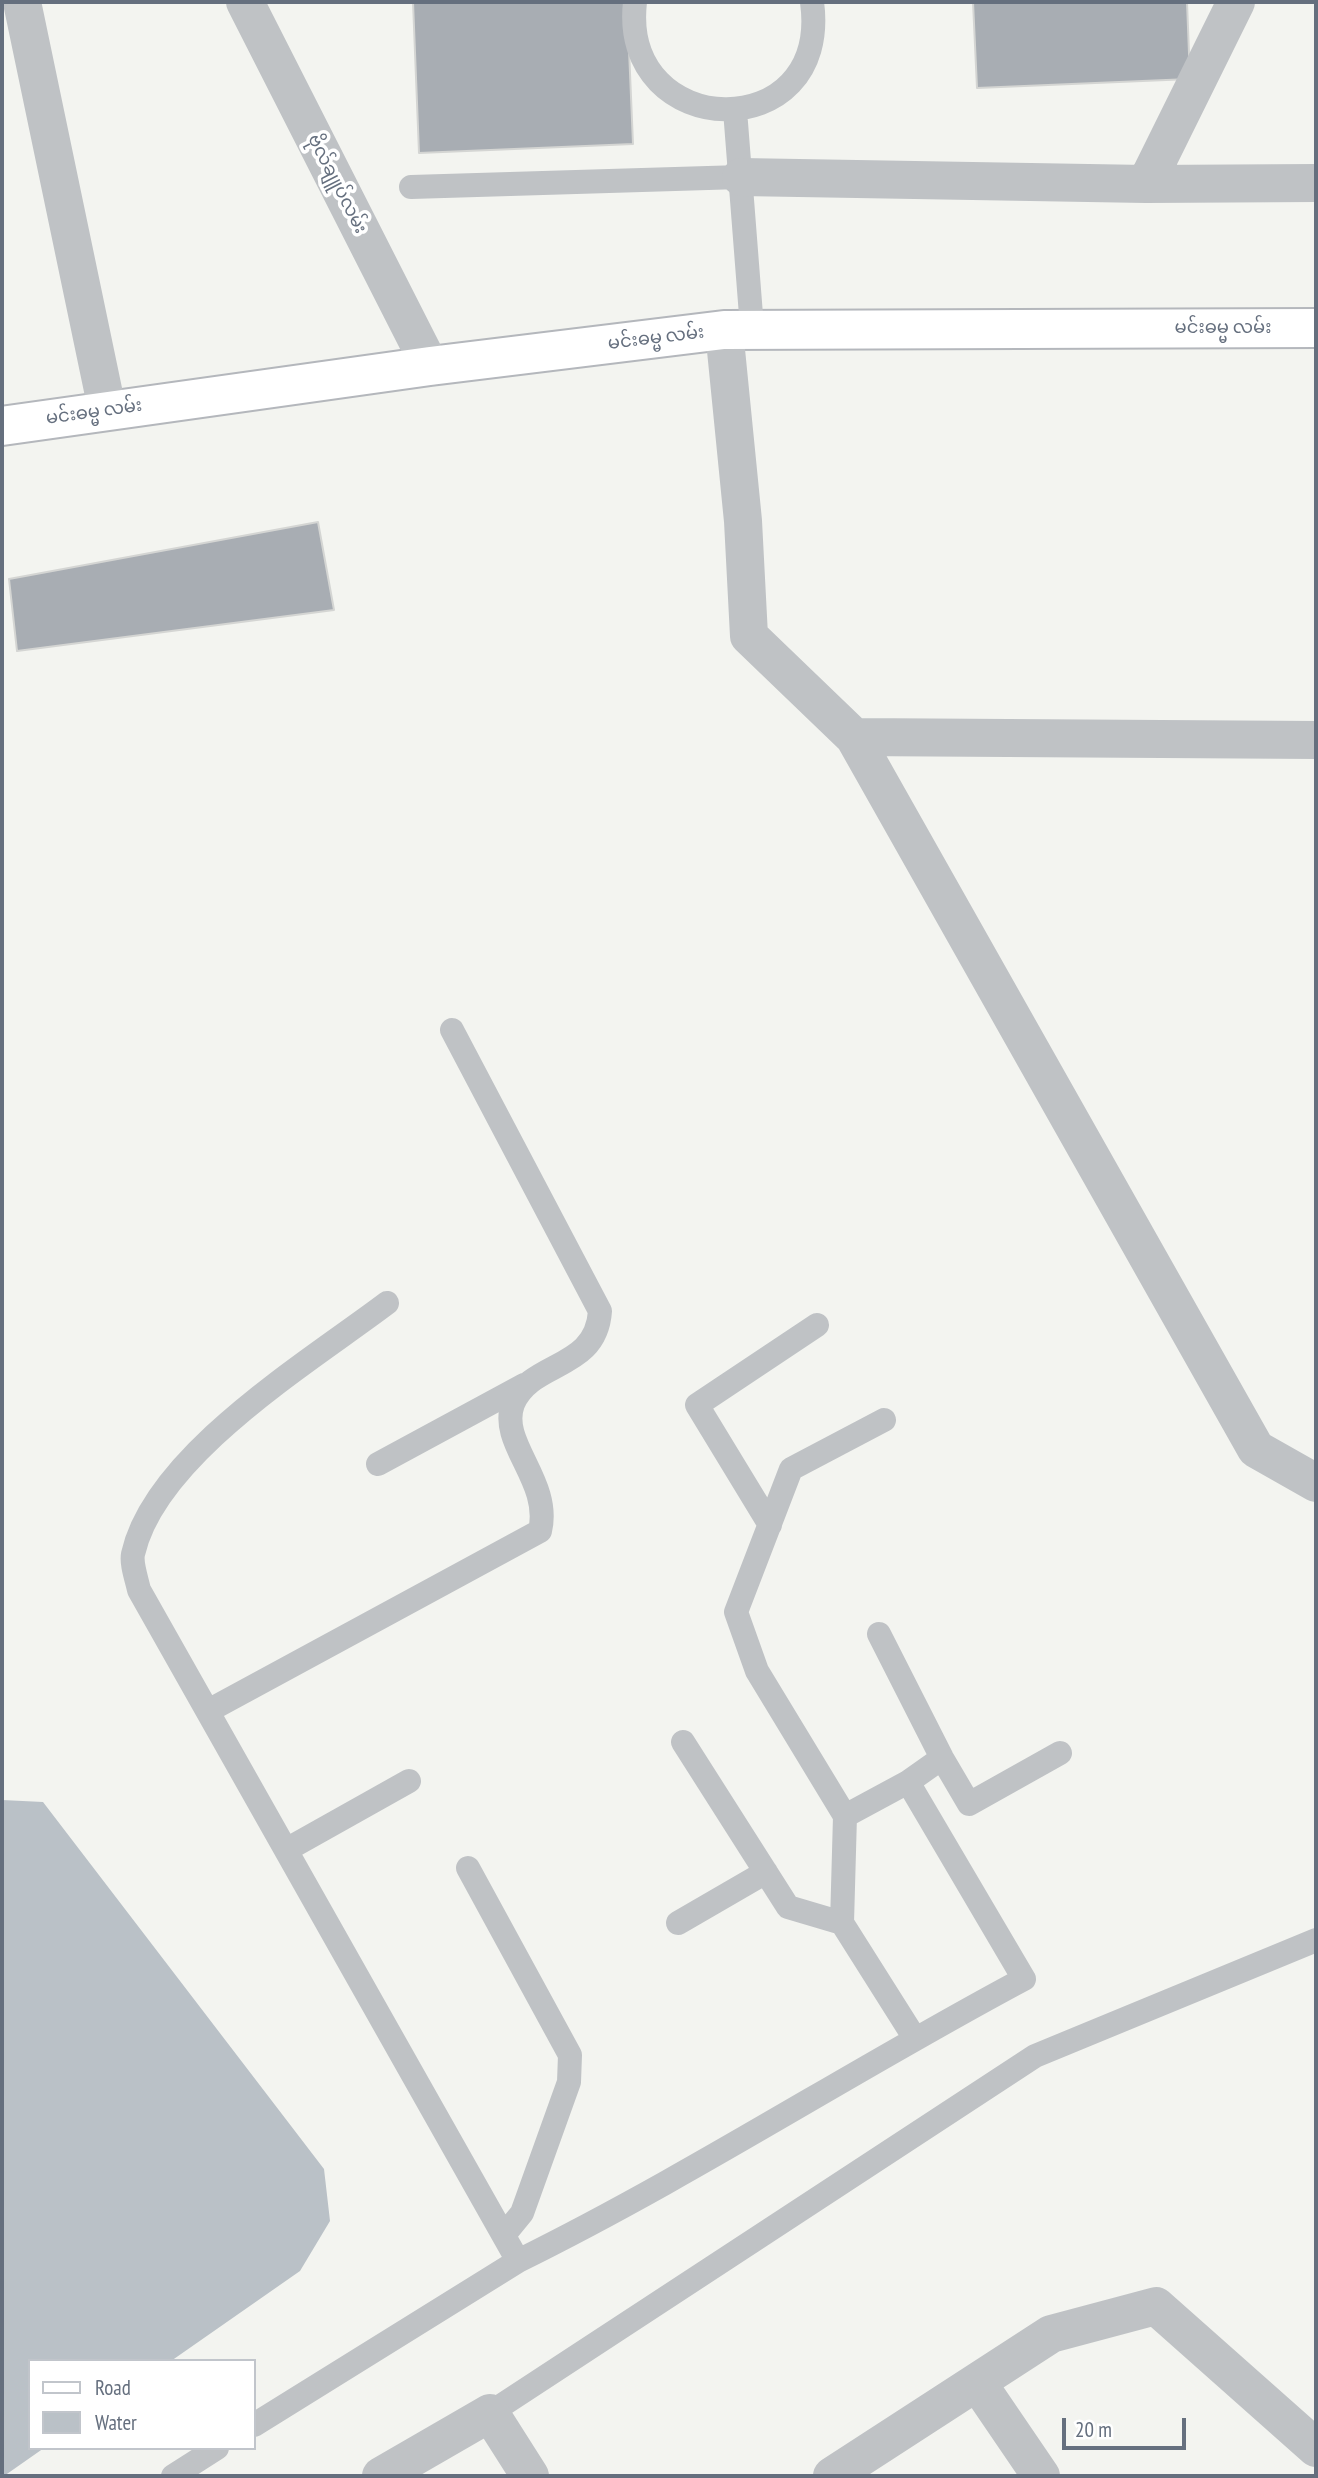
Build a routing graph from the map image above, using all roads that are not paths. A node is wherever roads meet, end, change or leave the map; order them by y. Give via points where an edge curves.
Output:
1 (22, 2) edge
2 (245, 2) edge
3 (635, 2) edge
4 (812, 2) edge
5 (1236, 2) edge
6 (735, 110) junction
7 (741, 177) junction
8 (1316, 183) edge
9 (1146, 184) junction
10 (411, 187) dead end
11 (1316, 328) edge
12 (738, 329) junction
13 (430, 366) junction
14 (107, 409) junction
15 (2, 426) edge
16 (854, 737) junction
17 (1316, 740) edge
18 (452, 1030) dead end
19 (387, 1303) dead end
20 (817, 1325) dead end
21 (525, 1385) junction
22 (884, 1420) dead end
23 (378, 1464) dead end
24 (1316, 1483) edge
25 (770, 1525) junction
26 (879, 1634) dead end
27 (208, 1711) junction
28 (683, 1742) dead end
29 (1060, 1753) dead end
30 (942, 1758) junction
31 (408, 1780) dead end
32 (908, 1782) junction
33 (845, 1816) junction
34 (286, 1850) junction
35 (468, 1868) dead end
36 (766, 1872) junction
37 (678, 1923) dead end
38 (842, 1923) junction
39 (1316, 1940) edge
40 (914, 2037) junction
41 (504, 2235) junction
42 (518, 2261) junction
43 (977, 2382) junction
44 (490, 2413) junction
45 (256, 2424) edge
46 (1311, 2433) edge
47 (214, 2450) edge
48 (173, 2476) edge
49 (381, 2476) edge
50 (530, 2476) edge
51 (832, 2476) edge
52 (1041, 2476) edge

1 - 14 street
2 - 13 street, ဗိုလ်ချူပ်လမ်း
3 - 6 lane via 636,42 657,79 695,105
4 - 6 lane via 811,41 787,89 760,106
5 - 9 street
6 - 7 lane
7 - 9 street
7 - 10 lane
7 - 12 lane
8 - 9 street
11 - 12 main road, မင်းဓမ္မ လမ်း
12 - 13 main road, မင်းဓမ္မ လမ်း
12 - 16 street via 749,636
13 - 14 main road, မင်းဓမ္မ လမ်း
14 - 15 main road, မင်းဓမ္မ လမ်း
16 - 17 street
16 - 24 street via 1256,1449
18 - 21 lane via 600,1311 592,1342
19 - 27 lane via 212,1435 152,1506 132,1556 139,1590
20 - 25 lane via 697,1405
21 - 23 lane
21 - 27 lane via 509,1422 542,1500 540,1531
22 - 25 lane via 791,1469
25 - 33 lane via 736,1612 757,1671
26 - 30 lane
27 - 34 lane
28 - 36 lane
29 - 30 lane via 969,1804
30 - 32 lane
31 - 34 lane
32 - 33 lane
32 - 40 lane via 1024,1979
33 - 38 lane
34 - 41 lane
35 - 41 lane via 570,2055 569,2082 522,2213
36 - 37 lane
36 - 38 lane via 788,1907
38 - 40 lane
39 - 44 lane via 1035,2056
40 - 42 lane via 713,2159
41 - 42 lane
42 - 45 lane
43 - 46 street via 1051,2334 1156,2306
43 - 51 street
43 - 52 street
44 - 49 street
44 - 50 street
47 - 48 lane

